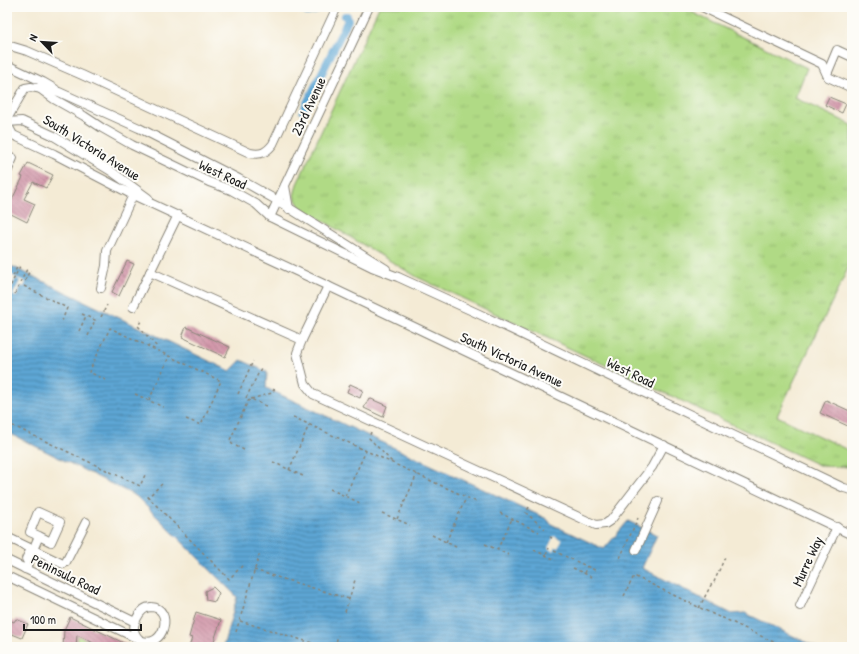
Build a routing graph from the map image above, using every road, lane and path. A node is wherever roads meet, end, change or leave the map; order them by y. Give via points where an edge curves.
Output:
1 (337, 7) edge
2 (369, 7) edge
3 (702, 7) edge
4 (7, 45) edge
5 (852, 57) edge
6 (7, 65) edge
7 (826, 74) junction
8 (39, 88) junction
9 (852, 88) edge
10 (59, 92) junction
11 (7, 122) edge
12 (7, 155) edge
13 (7, 172) edge
14 (285, 186) junction
15 (134, 195) junction
16 (278, 202) junction
17 (160, 207) junction
18 (289, 208) junction
19 (178, 215) junction
20 (270, 217) junction
21 (150, 272) junction
22 (13, 276) dead end
23 (398, 277) junction
24 (25, 281) dead end
25 (24, 286) dead end
26 (328, 286) junction
27 (100, 288) dead end
28 (8, 291) dead end
29 (15, 294) dead end
30 (107, 305) dead end
31 (133, 306) dead end
32 (82, 314) dead end
33 (86, 316) junction
34 (101, 317) dead end
35 (62, 321) dead end
36 (141, 321) dead end
37 (79, 332) dead end
38 (88, 336) dead end
39 (302, 340) junction
40 (158, 348) dead end
41 (170, 356) junction
42 (253, 361) dead end
43 (262, 366) dead end
44 (106, 380) dead end
45 (276, 386) dead end
46 (135, 394) dead end
47 (238, 394) dead end
48 (246, 398) dead end
49 (251, 399) junction
50 (149, 400) junction
51 (266, 406) dead end
52 (163, 407) dead end
53 (293, 418) dead end
54 (186, 419) dead end
55 (7, 423) edge
56 (309, 425) junction
57 (371, 432) dead end
58 (664, 445) junction
59 (244, 450) dead end
60 (366, 451) junction
61 (273, 462) dead end
62 (393, 464) junction
63 (289, 470) junction
64 (417, 474) junction
65 (146, 475) dead end
66 (305, 477) dead end
67 (162, 484) dead end
68 (330, 489) dead end
69 (852, 490) edge
70 (345, 496) junction
71 (466, 497) junction
72 (658, 501) dead end
73 (360, 503) dead end
74 (479, 503) dead end
75 (529, 507) dead end
76 (382, 512) dead end
77 (500, 513) dead end
78 (638, 518) dead end
79 (396, 519) junction
80 (512, 519) junction
81 (86, 522) dead end
82 (410, 525) dead end
83 (837, 527) junction
84 (545, 529) dead end
85 (539, 532) dead end
86 (432, 535) dead end
87 (852, 535) edge
88 (39, 536) dead end
89 (7, 537) edge
90 (446, 542) junction
91 (485, 544) dead end
92 (458, 548) dead end
93 (549, 548) dead end
94 (498, 550) junction
95 (534, 550) dead end
96 (636, 550) dead end
97 (32, 551) junction
98 (554, 551) dead end
99 (260, 552) dead end
100 (509, 555) dead end
101 (546, 555) junction
102 (725, 557) dead end
103 (620, 558) dead end
104 (7, 560) edge
105 (556, 560) dead end
106 (26, 565) junction
107 (243, 565) dead end
108 (587, 566) junction
109 (573, 568) dead end
110 (254, 570) junction
111 (597, 571) dead end
112 (584, 573) junction
113 (7, 576) edge
114 (594, 578) dead end
115 (355, 580) dead end
116 (63, 587) junction
117 (75, 593) junction
118 (624, 596) dead end
119 (349, 599) junction
120 (57, 600) junction
121 (69, 606) junction
122 (800, 606) dead end
123 (699, 608) junction
124 (345, 612) dead end
125 (240, 621) junction
126 (135, 622) junction
127 (236, 632) dead end
128 (338, 635) dead end
129 (140, 640) junction
130 (325, 647) edge
131 (335, 647) edge
132 (784, 647) edge

1 - 4 street via 273,144 262,154 250,153 82,75
2 - 14 street, 23rd Avenue
3 - 7 street via 822,64
5 - 7 street via 837,50
6 - 10 street, West Road
7 - 9 street
8 - 10 street, West Road
8 - 11 street, West Road via 25,88
8 - 20 street, West Road via 132,145 231,190 256,204
10 - 16 street, West Road via 139,128
11 - 15 street, South Victoria Avenue via 13,135
11 - 17 street, South Victoria Avenue via 22,121 52,135 111,171
12 - 13 street via 13,158
14 - 16 street, 23rd Avenue
14 - 18 street
15 - 17 street, South Victoria Avenue
15 - 27 street via 107,251
16 - 18 street, West Road
16 - 20 street, 23rd Avenue
17 - 19 street, South Victoria Avenue
18 - 23 street, West Road
19 - 21 street
19 - 26 street, South Victoria Avenue
20 - 23 street, West Road
21 - 31 street
21 - 39 street
22 - 28 path via 19,266
23 - 69 street, West Road
24 - 29 path via 29,270
25 - 35 path via 68,308
26 - 39 street
26 - 58 street, South Victoria Avenue
30 - 34 path
32 - 33 path
33 - 37 path
33 - 38 path via 96,321
36 - 40 path via 138,326
39 - 58 street via 298,357 305,384 313,394 594,525 603,525 611,520 652,468
41 - 44 path via 110,328 89,372
41 - 50 path
41 - 54 path via 221,381 201,425
42 - 47 path
43 - 48 path
45 - 49 path via 272,393
46 - 50 path
49 - 51 path
49 - 59 path via 230,440 232,444
50 - 52 path
53 - 56 path
55 - 65 path via 140,486
56 - 60 path
56 - 63 path
57 - 62 path via 369,438
58 - 83 street, South Victoria Avenue
60 - 62 path
60 - 70 path
61 - 63 path
62 - 64 path
63 - 66 path
64 - 71 path
64 - 79 path
67 - 107 path via 148,497 228,579
68 - 70 path
70 - 73 path
71 - 74 path
71 - 90 path
72 - 96 street
75 - 84 path via 526,513
76 - 79 path
77 - 80 path
78 - 103 path
79 - 82 path
80 - 85 path
80 - 94 path
81 - 97 street via 63,564
83 - 87 street, South Victoria Avenue
83 - 122 street, Murre Way
86 - 90 path
88 - 97 street
89 - 97 street
90 - 92 path
91 - 94 path
93 - 101 path
94 - 100 path
95 - 101 path
97 - 106 street via 33,555
98 - 108 path
99 - 110 path
101 - 105 path
102 - 123 path
104 - 106 street, Peninsula Road
106 - 116 street, Peninsula Road
108 - 111 path
108 - 112 path
109 - 112 path
110 - 119 path
110 - 125 path
112 - 114 path
113 - 120 street, Peninsula Road
115 - 119 path
116 - 117 street, Peninsula Road
116 - 120 street
117 - 121 street
117 - 126 street, Peninsula Road
118 - 123 path via 634,576
119 - 124 path
120 - 121 street, Peninsula Road
121 - 129 street, Peninsula Road
123 - 132 path
125 - 127 path
125 - 130 path
126 - 129 street via 134,630
126 - 129 street via 140,612 151,607 161,612 164,619 160,634 155,640
128 - 131 path

